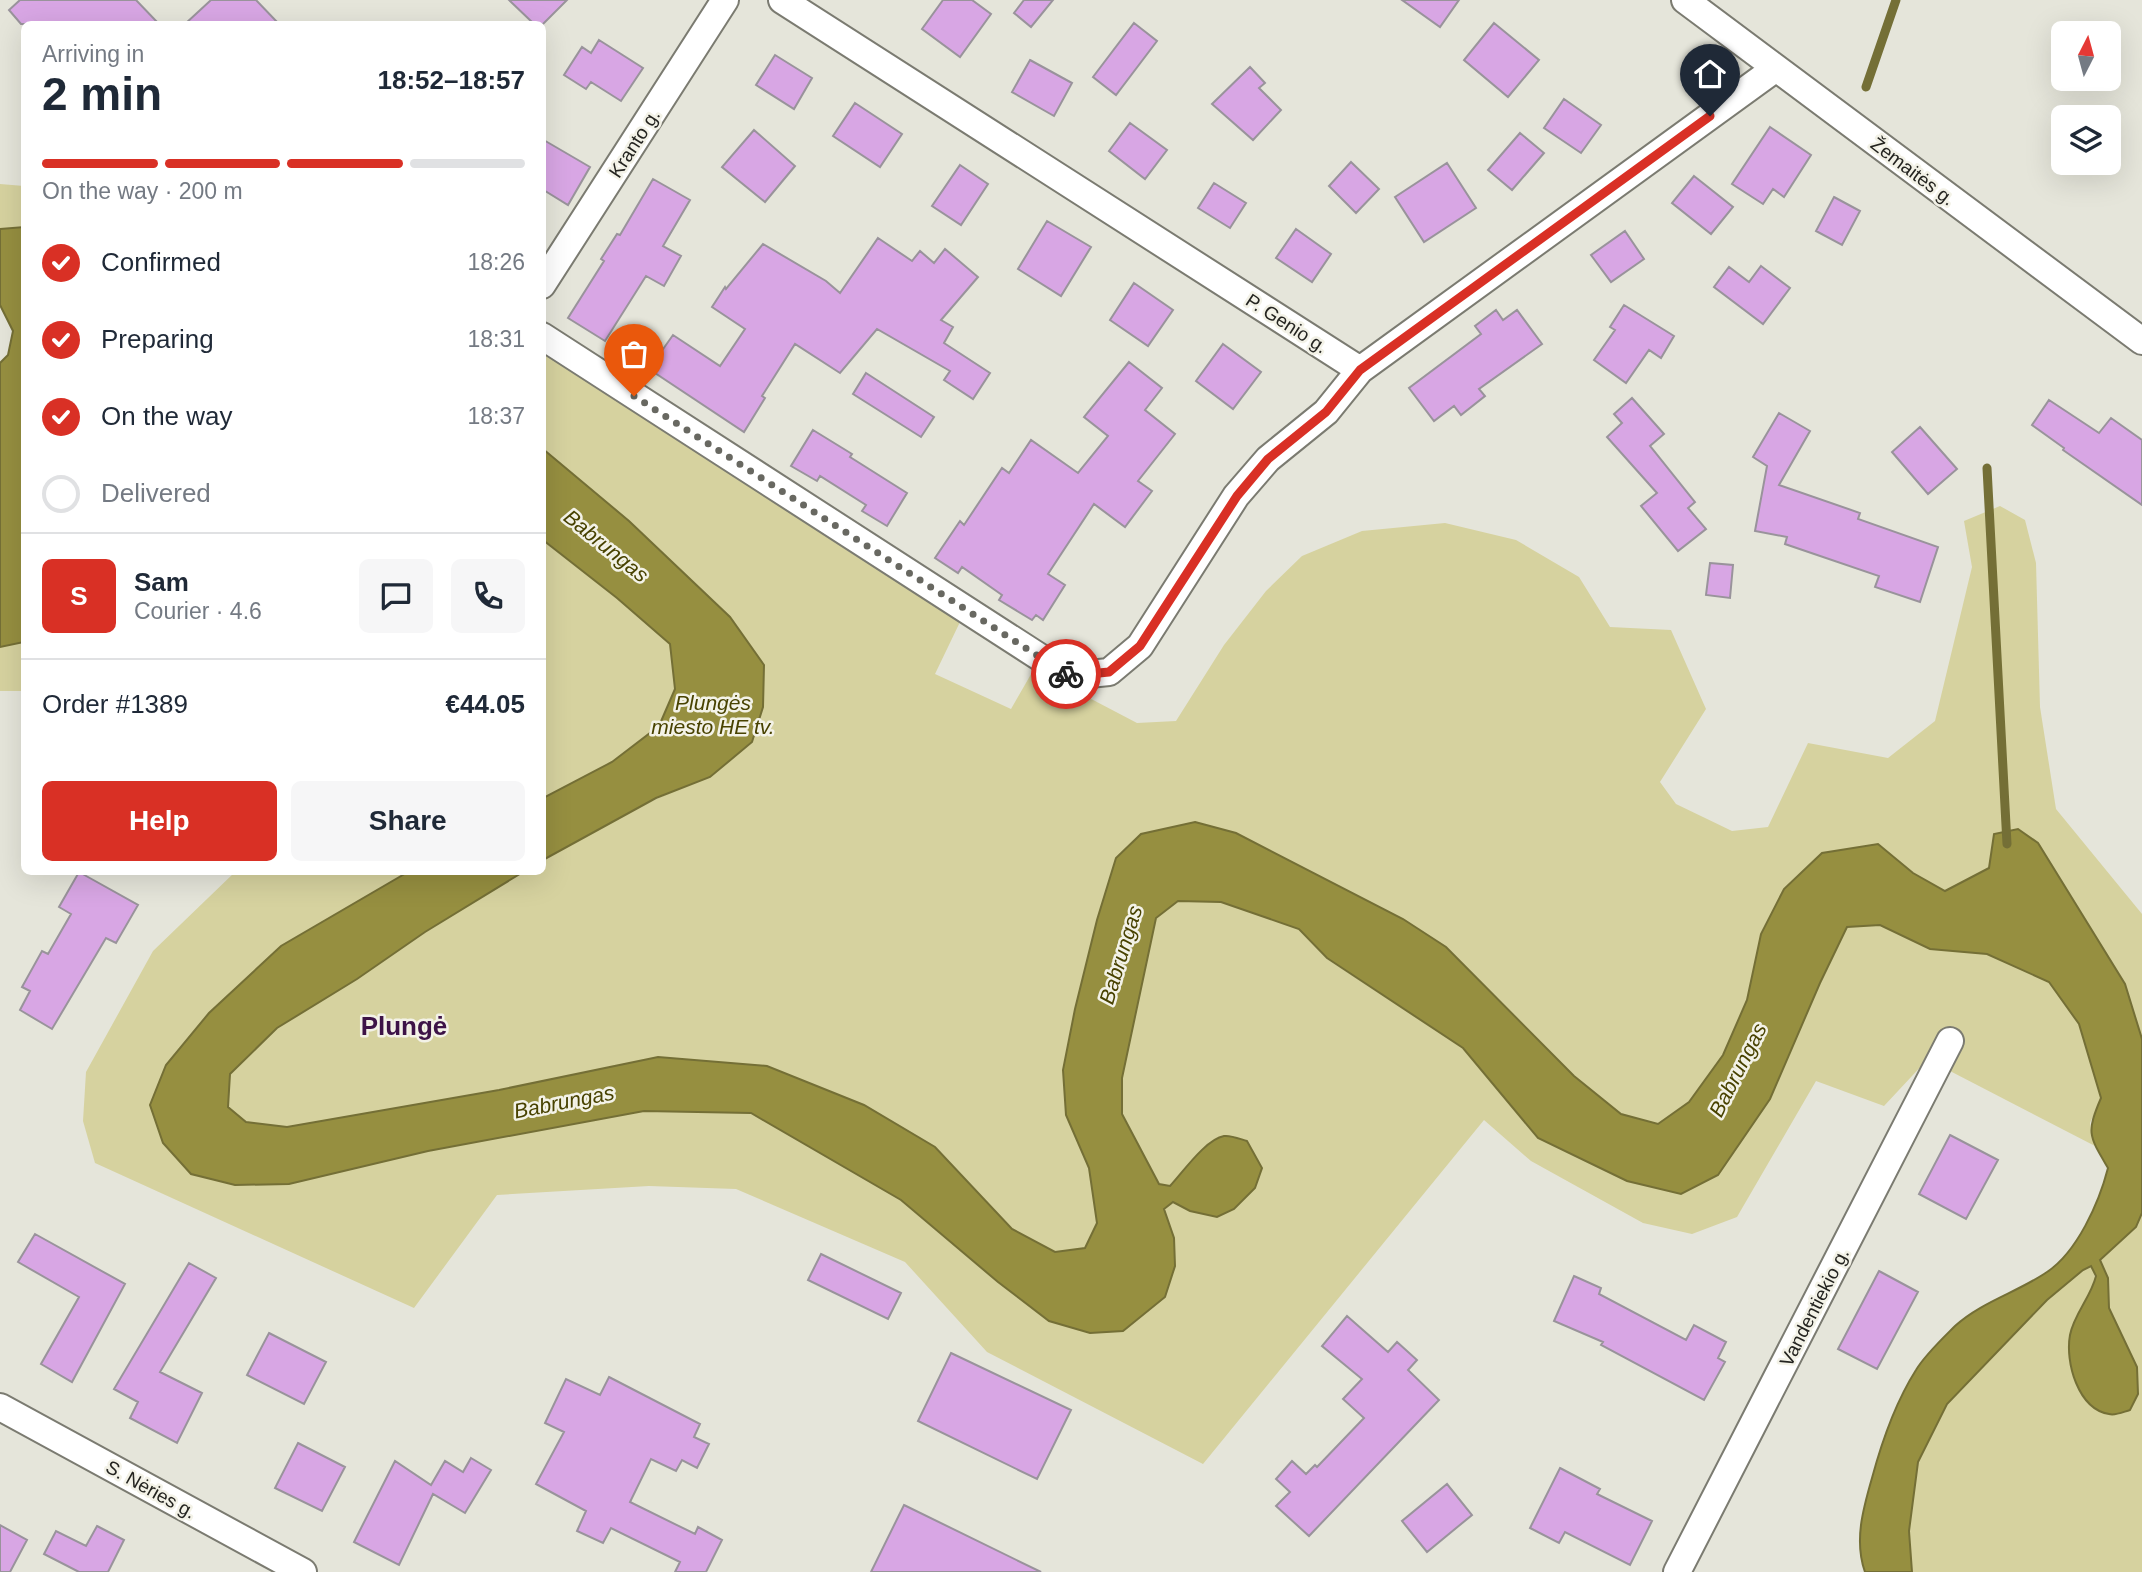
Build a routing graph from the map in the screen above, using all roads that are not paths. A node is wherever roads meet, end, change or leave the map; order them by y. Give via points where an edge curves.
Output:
1 (725, 0) edge
2 (782, 0) edge
3 (1685, 0) edge
4 (1776, 68) junction
5 (546, 279) edge
6 (546, 340) edge
7 (2142, 341) edge
8 (1360, 370) junction
9 (1950, 1041) dead end
10 (0, 1407) edge
11 (303, 1572) edge
12 (1678, 1572) edge

1 - 5 street, Kranto g.
2 - 8 street, P. Genio g.
3 - 4 street, Žemaitės g.
4 - 7 street, Žemaitės g.
4 - 8 street
6 - 8 street via 1069,676 1109,672 1140,646 1237,496 1268,459 1326,412
9 - 12 street, Vandentiekio g.
10 - 11 street, S. Nėries g.

